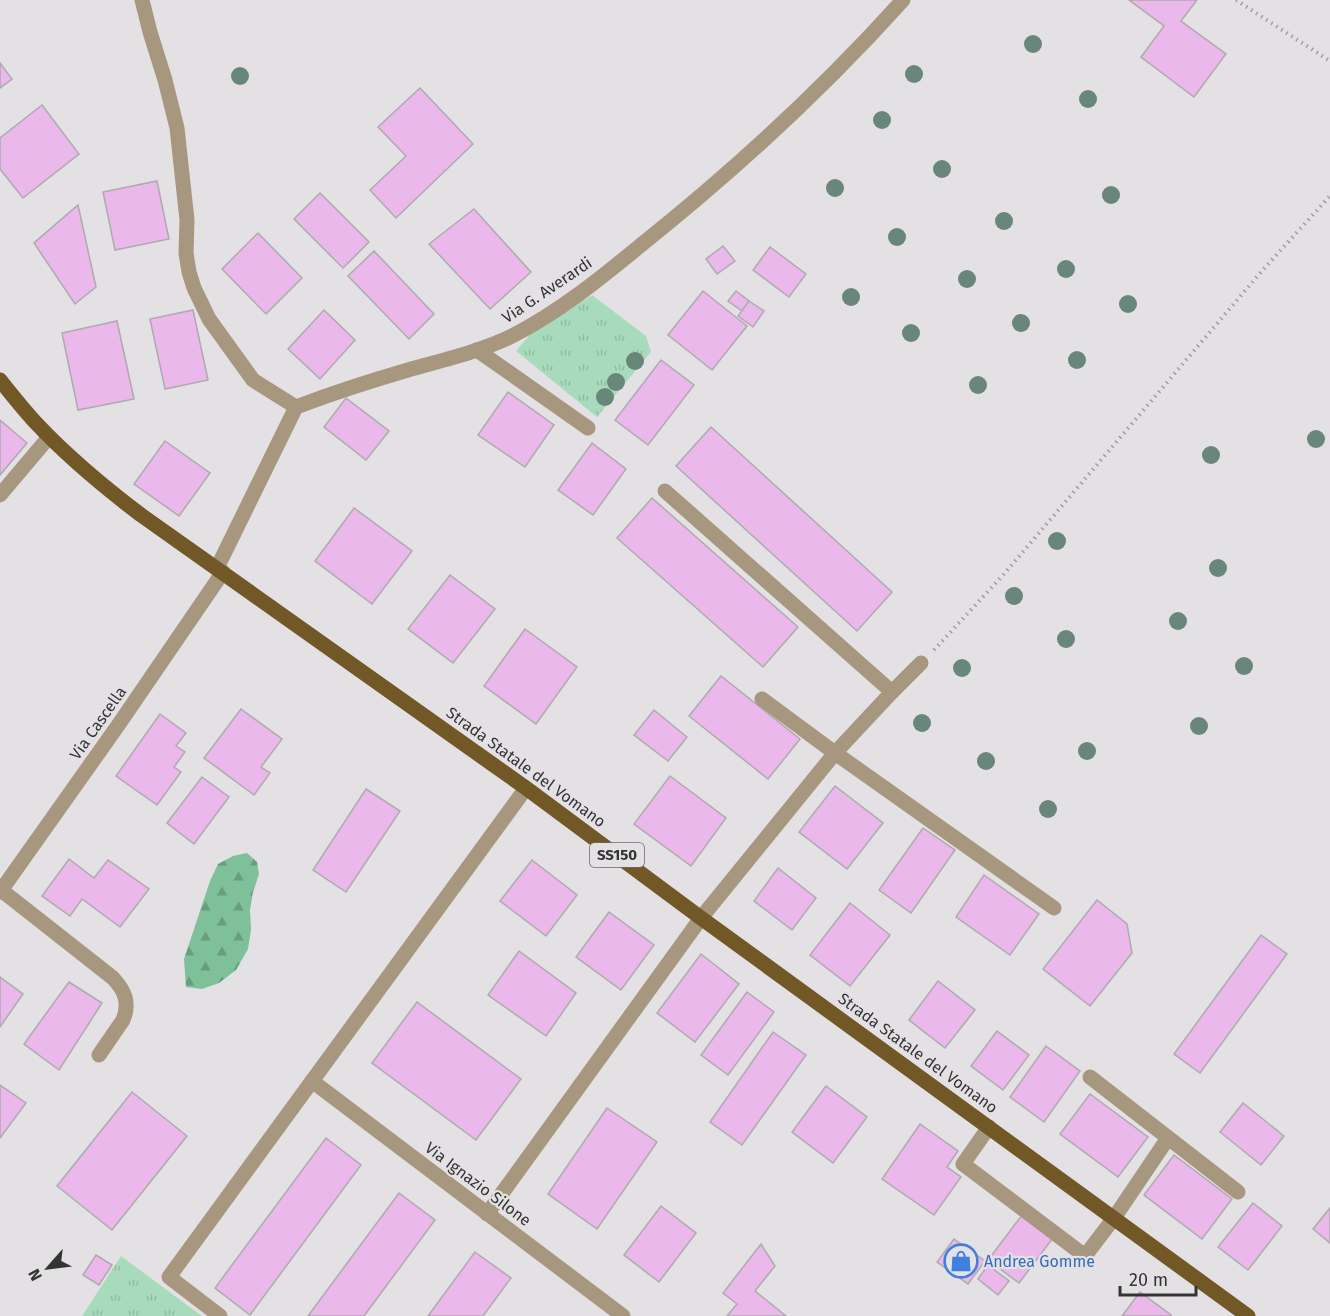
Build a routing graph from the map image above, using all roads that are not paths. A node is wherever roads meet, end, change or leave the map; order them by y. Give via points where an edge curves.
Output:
1 (142, 0) edge
2 (903, 0) edge
3 (477, 350) junction
4 (0, 380) edge
5 (296, 407) junction
6 (588, 428) dead end
7 (49, 437) junction
8 (665, 491) dead end
9 (0, 495) edge
10 (220, 570) junction
11 (921, 663) road end
12 (892, 692) junction
13 (762, 699) dead end
14 (835, 753) junction
15 (526, 788) junction
16 (1, 891) edge
17 (1054, 908) dead end
18 (701, 918) junction
19 (99, 1055) dead end
20 (1090, 1077) dead end
21 (312, 1081) junction
22 (989, 1127) junction
23 (1168, 1138) junction
24 (1238, 1192) dead end
25 (488, 1214) junction
26 (1114, 1218) junction
27 (220, 1316) edge
28 (623, 1316) edge
29 (1248, 1316) edge

1 - 5 street via 177,128 187,220 186,253 194,288 209,319 254,380
2 - 3 street, Via G. Averardi via 820,88 664,226 548,316
3 - 5 street, Via G. Averardi
3 - 6 street
4 - 7 main road, Strada Statale del Vomano / SS150
5 - 10 street
7 - 9 street
7 - 10 main road, Strada Statale del Vomano / SS150 via 113,494
8 - 12 street
10 - 15 main road, Strada Statale del Vomano / SS150
10 - 16 street, Via Cascella via 119,724
11 - 12 street
12 - 14 street
13 - 14 street
14 - 17 street
14 - 18 street
15 - 18 main road, Strada Statale del Vomano / SS150
15 - 21 street
16 - 19 street via 112,978 124,992 126,1013
18 - 22 main road, Strada Statale del Vomano / SS150
18 - 25 street
20 - 23 street
21 - 25 street, Via Ignazio Silone
21 - 27 street via 169,1277
22 - 26 main road, Strada Statale del Vomano / SS150
22 - 26 street via 963,1164 1085,1256
23 - 24 street
23 - 26 street
25 - 28 street, Via Ignazio Silone
26 - 29 main road, Strada Statale del Vomano / SS150

